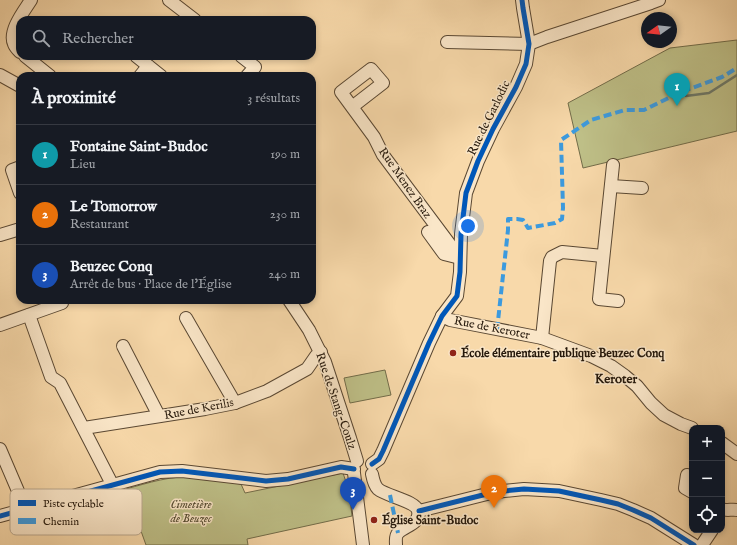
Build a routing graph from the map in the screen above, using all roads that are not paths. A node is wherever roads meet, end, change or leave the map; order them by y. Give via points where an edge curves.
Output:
1 (31, 0) edge
2 (169, 0) edge
3 (522, 0) edge
4 (659, 0) edge
5 (21, 16) edge
6 (190, 16) edge
7 (16, 27) edge
8 (447, 42) dead end
9 (529, 44) junction
10 (16, 47) edge
11 (30, 60) edge
12 (141, 60) edge
13 (246, 60) edge
14 (148, 66) junction
15 (45, 72) edge
16 (143, 72) edge
17 (156, 72) edge
18 (250, 72) edge
19 (0, 74) edge
20 (16, 84) edge
21 (352, 107) dead end
22 (613, 165) dead end
23 (16, 168) edge
24 (16, 182) edge
25 (611, 186) junction
26 (642, 188) dead end
27 (16, 230) edge
28 (428, 232) dead end
29 (0, 235) edge
30 (603, 256) junction
31 (460, 258) junction
32 (618, 301) dead end
33 (59, 304) edge
34 (292, 304) edge
35 (29, 315) junction
36 (442, 316) junction
37 (186, 318) dead end
38 (0, 325) edge
39 (542, 338) junction
40 (123, 346) dead end
41 (321, 352) junction
42 (307, 369) junction
43 (328, 370) junction
44 (235, 403) junction
45 (159, 416) junction
46 (686, 426) edge
47 (84, 428) junction
48 (725, 445) edge
49 (0, 449) edge
50 (737, 454) edge
51 (355, 468) junction
52 (372, 469) junction
53 (687, 475) dead end
54 (113, 486) junction
55 (17, 489) edge
56 (102, 489) edge
57 (689, 490) edge
58 (737, 510) edge
59 (418, 511) junction
60 (725, 511) edge
61 (10, 513) edge
62 (0, 516) edge
63 (710, 533) edge
64 (363, 545) edge
65 (396, 545) edge
66 (694, 545) edge
67 (702, 545) edge

1 - 5 street
2 - 6 street
3 - 9 street, Rue de Garlodic
4 - 9 street
7 - 10 street via 13,34
8 - 9 street
9 - 31 street, Rue de Garlodic via 526,64 478,161 466,193
11 - 15 street
12 - 14 street
13 - 18 street via 255,67
14 - 16 street
14 - 17 street
19 - 20 street
21 - 31 street, Rue Menez Braz via 374,137 383,155
22 - 25 street
23 - 24 street via 12,170
25 - 26 street
25 - 30 street
27 - 29 street
28 - 31 street via 444,254
30 - 32 street via 599,299
30 - 39 street, Rue de Keroter via 562,252 552,257
31 - 36 street, Rue de Garlodic via 457,296
33 - 35 street
34 - 41 street, Rue de Stang-Coulz
35 - 38 street
35 - 47 street via 51,377 60,383
36 - 39 street, Rue de Keroter via 450,320
36 - 52 street, Rue de Garlodic
37 - 44 street
39 - 46 street, Rue de Keroter via 611,366 637,386 664,415
40 - 45 street
41 - 42 street, Rue de Kerilis
41 - 43 street, Rue de Stang-Coulz
42 - 43 street
42 - 44 street, Rue de Kerilis via 267,391
43 - 51 street, Rue de Stang-Coulz via 350,438
44 - 45 street, Rue de Kerilis
45 - 47 street, Rue de Kerilis
47 - 54 street
48 - 50 street
49 - 55 street
51 - 52 street via 360,460 365,459 371,462
51 - 52 street via 356,475 361,478 367,478
51 - 54 street via 341,468 266,481 182,471 160,472
51 - 64 street, Rue de Stang-Coulz via 354,481
52 - 59 street via 378,489 412,504
53 - 57 street via 685,488
54 - 56 street
58 - 60 street
59 - 65 street via 418,517 414,522 396,536
59 - 66 street via 504,491 559,491 618,504 651,518
61 - 62 street
63 - 67 street

